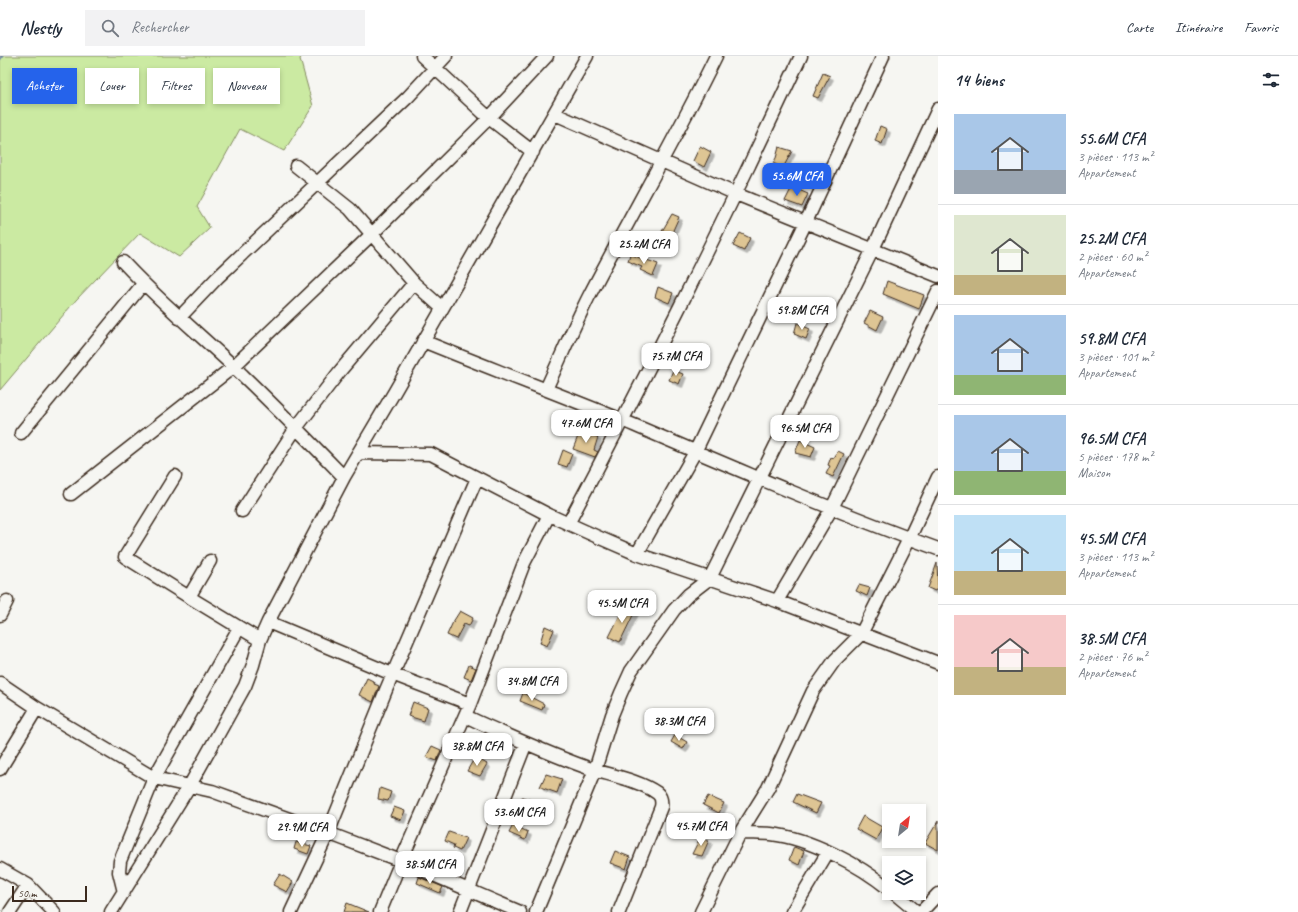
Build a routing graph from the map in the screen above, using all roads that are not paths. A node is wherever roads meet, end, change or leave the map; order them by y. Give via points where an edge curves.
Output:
1 (422, 56) edge
2 (446, 56) edge
3 (547, 56) edge
4 (587, 56) edge
5 (716, 56) edge
6 (801, 56) edge
7 (883, 56) edge
8 (435, 68) junction
9 (938, 109) edge
10 (555, 114) junction
11 (489, 118) junction
12 (533, 152) junction
13 (661, 161) junction
14 (296, 166) dead end
15 (317, 182) junction
16 (736, 194) junction
17 (806, 222) junction
18 (372, 234) junction
19 (873, 249) junction
20 (123, 262) dead end
21 (938, 276) edge
22 (414, 283) junction
23 (143, 284) junction
24 (938, 291) edge
25 (442, 308) junction
26 (179, 318) junction
27 (423, 341) junction
28 (234, 366) junction
29 (546, 389) junction
30 (623, 420) junction
31 (296, 428) junction
32 (21, 433) dead end
33 (695, 452) junction
34 (359, 453) junction
35 (175, 476) dead end
36 (344, 477) junction
37 (938, 477) edge
38 (477, 478) junction
39 (759, 479) junction
40 (71, 494) dead end
41 (832, 508) junction
42 (242, 510) dead end
43 (549, 515) junction
44 (568, 524) junction
45 (909, 539) junction
46 (938, 550) edge
47 (637, 554) junction
48 (210, 561) dead end
49 (710, 578) junction
50 (189, 598) junction
51 (8, 601) dead end
52 (777, 601) junction
53 (0, 615) edge
54 (268, 622) junction
55 (239, 628) junction
56 (861, 634) junction
57 (260, 640) junction
58 (938, 663) edge
59 (392, 674) junction
60 (0, 683) edge
61 (470, 704) junction
62 (37, 708) junction
63 (465, 716) junction
64 (526, 743) junction
65 (0, 769) edge
66 (595, 770) junction
67 (154, 778) junction
68 (190, 785) junction
69 (328, 833) junction
70 (740, 833) junction
71 (828, 852) junction
72 (400, 861) junction
73 (0, 869) edge
74 (882, 884) edge
75 (28, 885) junction
76 (469, 891) junction
77 (124, 892) junction
78 (938, 894) edge
79 (902, 900) edge
80 (10, 912) edge
81 (54, 912) edge
82 (111, 912) edge
83 (291, 912) edge
84 (380, 912) edge
85 (460, 912) edge
86 (520, 912) edge
87 (536, 912) edge
88 (619, 912) edge
89 (701, 912) edge
90 (792, 912) edge
91 (917, 912) edge
92 (921, 912) edge

1 - 8 street
2 - 8 street
3 - 11 street
4 - 10 street
5 - 13 street
6 - 16 street
7 - 17 street
8 - 11 street
8 - 15 street via 408,97
9 - 19 street
10 - 12 street
10 - 13 street
11 - 12 street
11 - 18 street
12 - 25 street
13 - 16 street
13 - 29 street via 588,299
14 - 15 street
15 - 18 street via 350,209
15 - 26 street
16 - 17 street
16 - 30 street
17 - 19 street
17 - 33 street
18 - 22 street
18 - 28 street
19 - 21 street
19 - 39 street
20 - 23 street
22 - 25 street
22 - 31 street
23 - 26 street
23 - 32 street
24 - 41 street
25 - 27 street
26 - 28 street
27 - 29 street
27 - 34 street
28 - 31 street
28 - 40 street
29 - 30 street
30 - 33 street
30 - 44 street
31 - 36 street
31 - 42 street
33 - 39 street
33 - 47 street
34 - 36 street
34 - 38 street via 428,453
35 - 50 street via 125,557
36 - 54 street
37 - 45 street
38 - 43 street
38 - 59 street
39 - 41 street
39 - 49 street
41 - 45 street
41 - 52 street
43 - 44 street
43 - 61 street via 524,563
44 - 47 street
45 - 46 street
45 - 56 street
47 - 49 street
48 - 50 street
49 - 52 street
49 - 66 street via 674,610 631,671 612,715
50 - 55 street
51 - 53 street
52 - 56 street
54 - 57 street
54 - 59 street
55 - 57 street
55 - 67 street
56 - 58 street
56 - 70 street via 835,660 813,691 768,788
57 - 68 street via 245,686
59 - 61 street
59 - 69 street
60 - 62 street
61 - 63 street
62 - 65 street
62 - 67 street
63 - 64 street
63 - 72 street
64 - 66 street
64 - 76 street
66 - 87 street
66 - 88 street via 636,783 657,794 662,801
67 - 68 street
67 - 77 street via 120,861 119,872
68 - 69 street
68 - 77 street
69 - 72 street
69 - 83 street
70 - 71 street via 772,834 799,840
70 - 89 street
71 - 74 street
71 - 90 street
72 - 76 street
72 - 84 street
73 - 75 street
75 - 80 street
75 - 81 street
76 - 85 street
76 - 86 street
77 - 82 street
78 - 92 street
79 - 91 street

